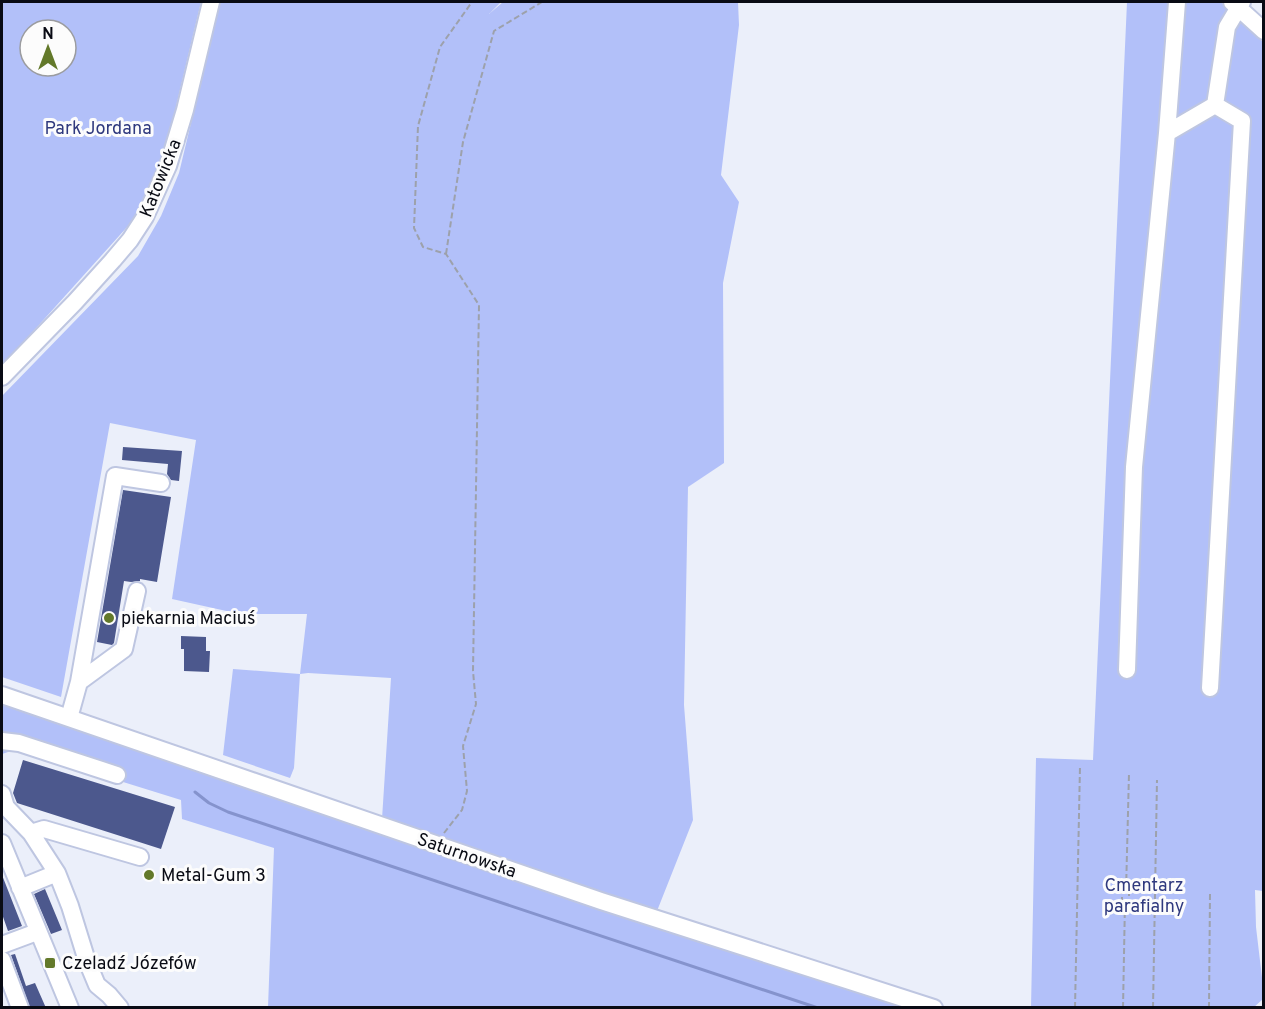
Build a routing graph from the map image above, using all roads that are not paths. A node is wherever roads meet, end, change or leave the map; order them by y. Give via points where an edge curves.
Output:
1 (211, 2) edge
2 (1177, 2) edge
3 (1237, 4) edge
4 (1263, 32) edge
5 (1215, 105) junction
6 (1167, 133) junction
7 (2, 377) edge
8 (161, 483) dead end
9 (137, 591) dead end
10 (1127, 670) dead end
11 (79, 682) junction
12 (1210, 688) dead end
13 (2, 695) edge
14 (69, 718) junction
15 (2, 741) edge
16 (117, 775) dead end
17 (2, 794) edge
18 (31, 833) junction
19 (2, 843) edge
20 (140, 857) dead end
21 (57, 873) junction
22 (20, 888) junction
23 (38, 932) junction
24 (2, 945) edge
25 (2, 960) edge
26 (20, 1008) edge
27 (70, 1008) edge
28 (120, 1008) edge
29 (934, 1008) edge

1 - 7 street, Katowicka via 168,166 145,218 105,269
2 - 6 street
3 - 4 street
3 - 5 street via 1227,27
5 - 6 street
5 - 12 street via 1242,121
6 - 10 street via 1134,467
8 - 11 street via 115,476
9 - 11 street via 124,649
11 - 14 street
13 - 14 street, Saturnowska
14 - 29 street, Saturnowska via 601,901
15 - 16 street
17 - 18 street via 6,807
18 - 20 street via 44,829
18 - 21 street
19 - 22 street
21 - 22 street
21 - 28 street via 97,985
22 - 23 street
23 - 24 street
23 - 27 street
25 - 26 street

